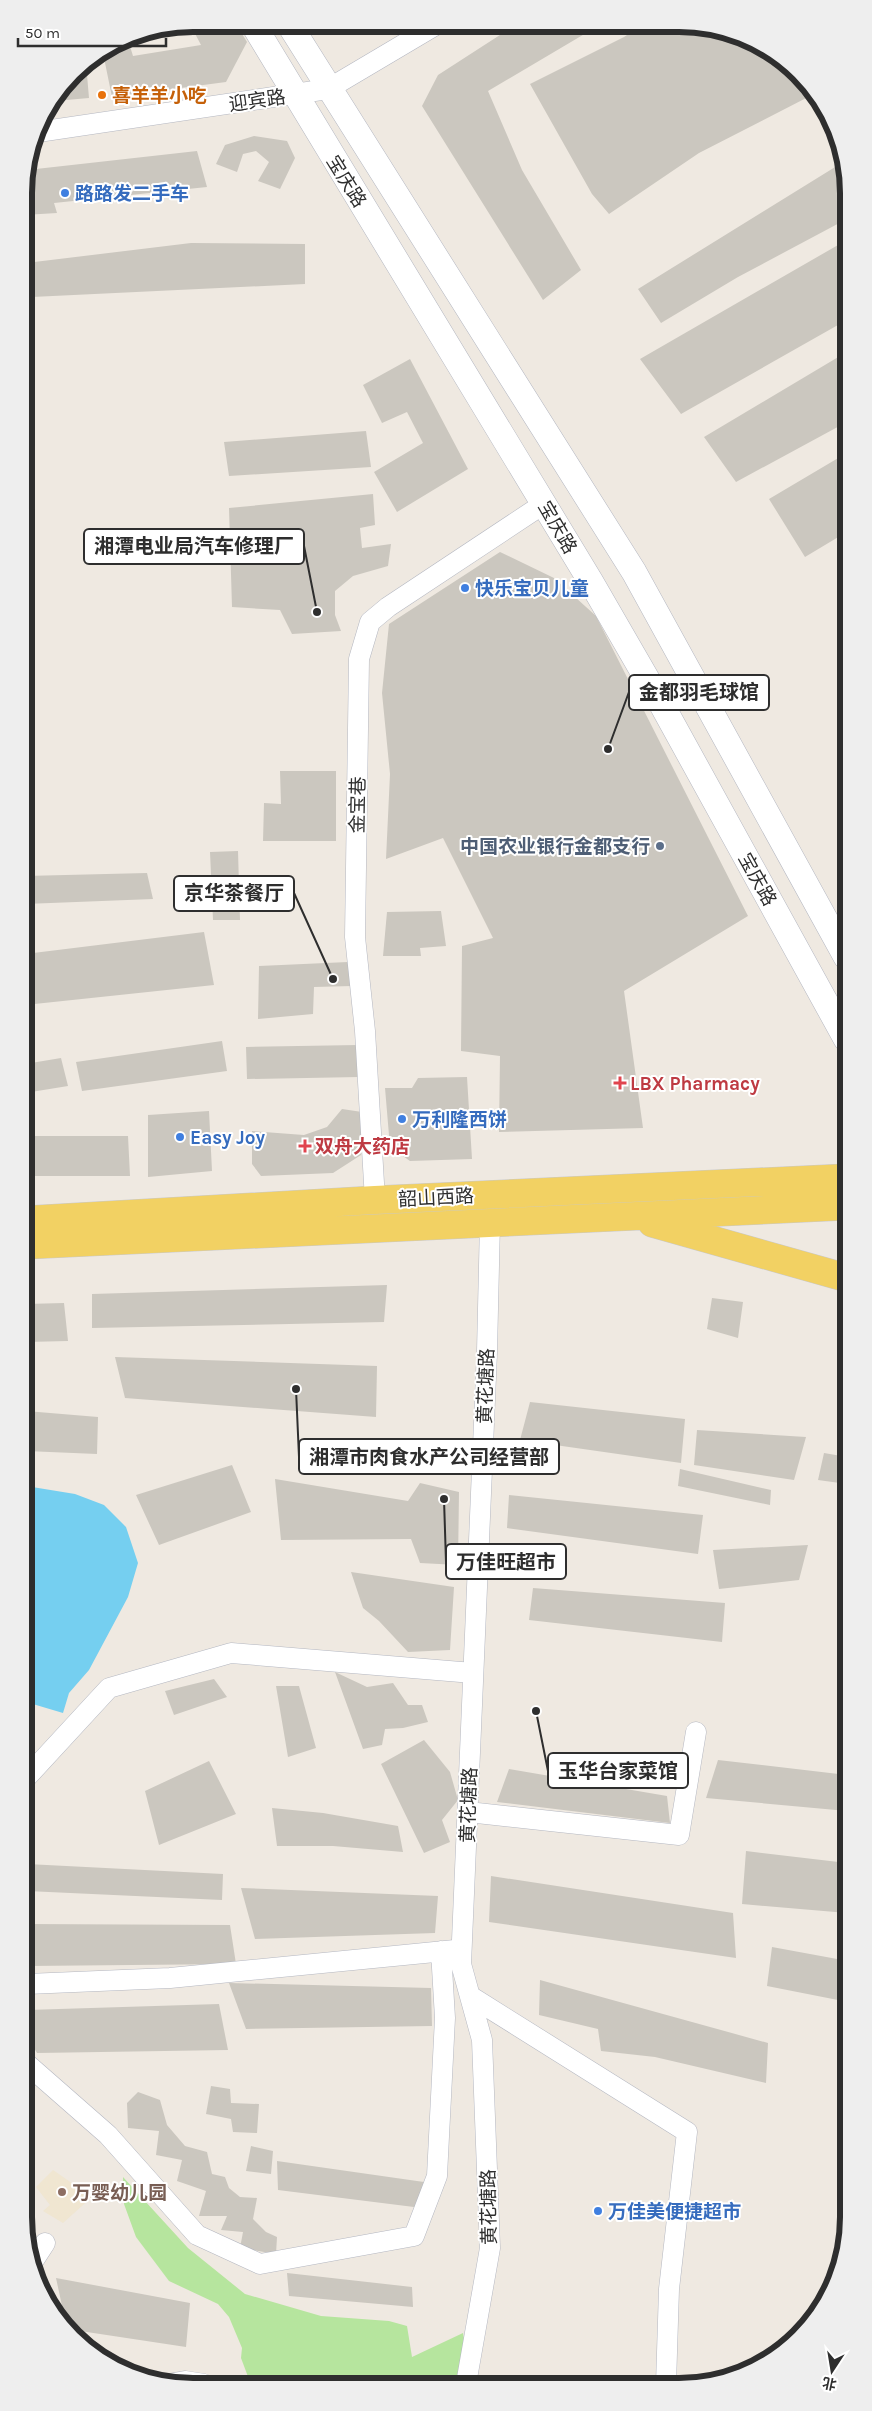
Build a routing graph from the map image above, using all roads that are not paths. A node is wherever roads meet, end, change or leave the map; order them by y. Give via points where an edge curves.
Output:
1 (258, 32) edge
2 (294, 32) edge
3 (424, 32) edge
4 (328, 89) junction
5 (294, 95) junction
6 (46, 129) edge
7 (545, 503) junction
8 (840, 945) edge
9 (840, 1028) edge
10 (840, 1178) edge
11 (375, 1200) junction
12 (840, 1206) edge
13 (629, 1216) junction
14 (32, 1220) edge
15 (490, 1222) junction
16 (32, 1245) edge
17 (839, 1276) edge
18 (473, 1673) junction
19 (696, 1732) dead end
20 (32, 1771) edge
21 (468, 1812) junction
22 (462, 1950) junction
23 (442, 1951) junction
24 (32, 1984) edge
25 (470, 1996) junction
26 (32, 2068) edge
27 (46, 2243) dead end
28 (38, 2255) edge
29 (467, 2378) edge
30 (666, 2378) edge

1 - 5 street, 宝庆路
2 - 4 street, 宝庆路
3 - 4 street
4 - 5 street, 迎宾路
4 - 8 street, 宝庆路 via 634,572
5 - 6 street, 迎宾路
5 - 7 street, 宝庆路
7 - 9 street, 宝庆路 via 662,705
7 - 11 street, 金宝巷 via 382,612 370,622 359,658 355,937 365,1031
10 - 11 main road, 韶山西路
11 - 14 main road, 韶山西路
12 - 13 main road, 韶山西路
13 - 15 main road, 韶山西路
13 - 17 main road
15 - 16 main road, 韶山西路
15 - 18 street, 黄花塘路
18 - 20 street via 231,1653 109,1688
18 - 21 street, 黄花塘路
19 - 21 street via 680,1835
21 - 22 street, 黄花塘路
22 - 23 street
22 - 25 street, 黄花塘路 via 461,1964
23 - 24 street via 170,1978
23 - 26 street via 445,2018 437,2176 414,2236 260,2264 197,2235 108,2135
25 - 29 street, 黄花塘路 via 482,2040 490,2248
25 - 30 street via 688,2132 669,2289
27 - 28 street

